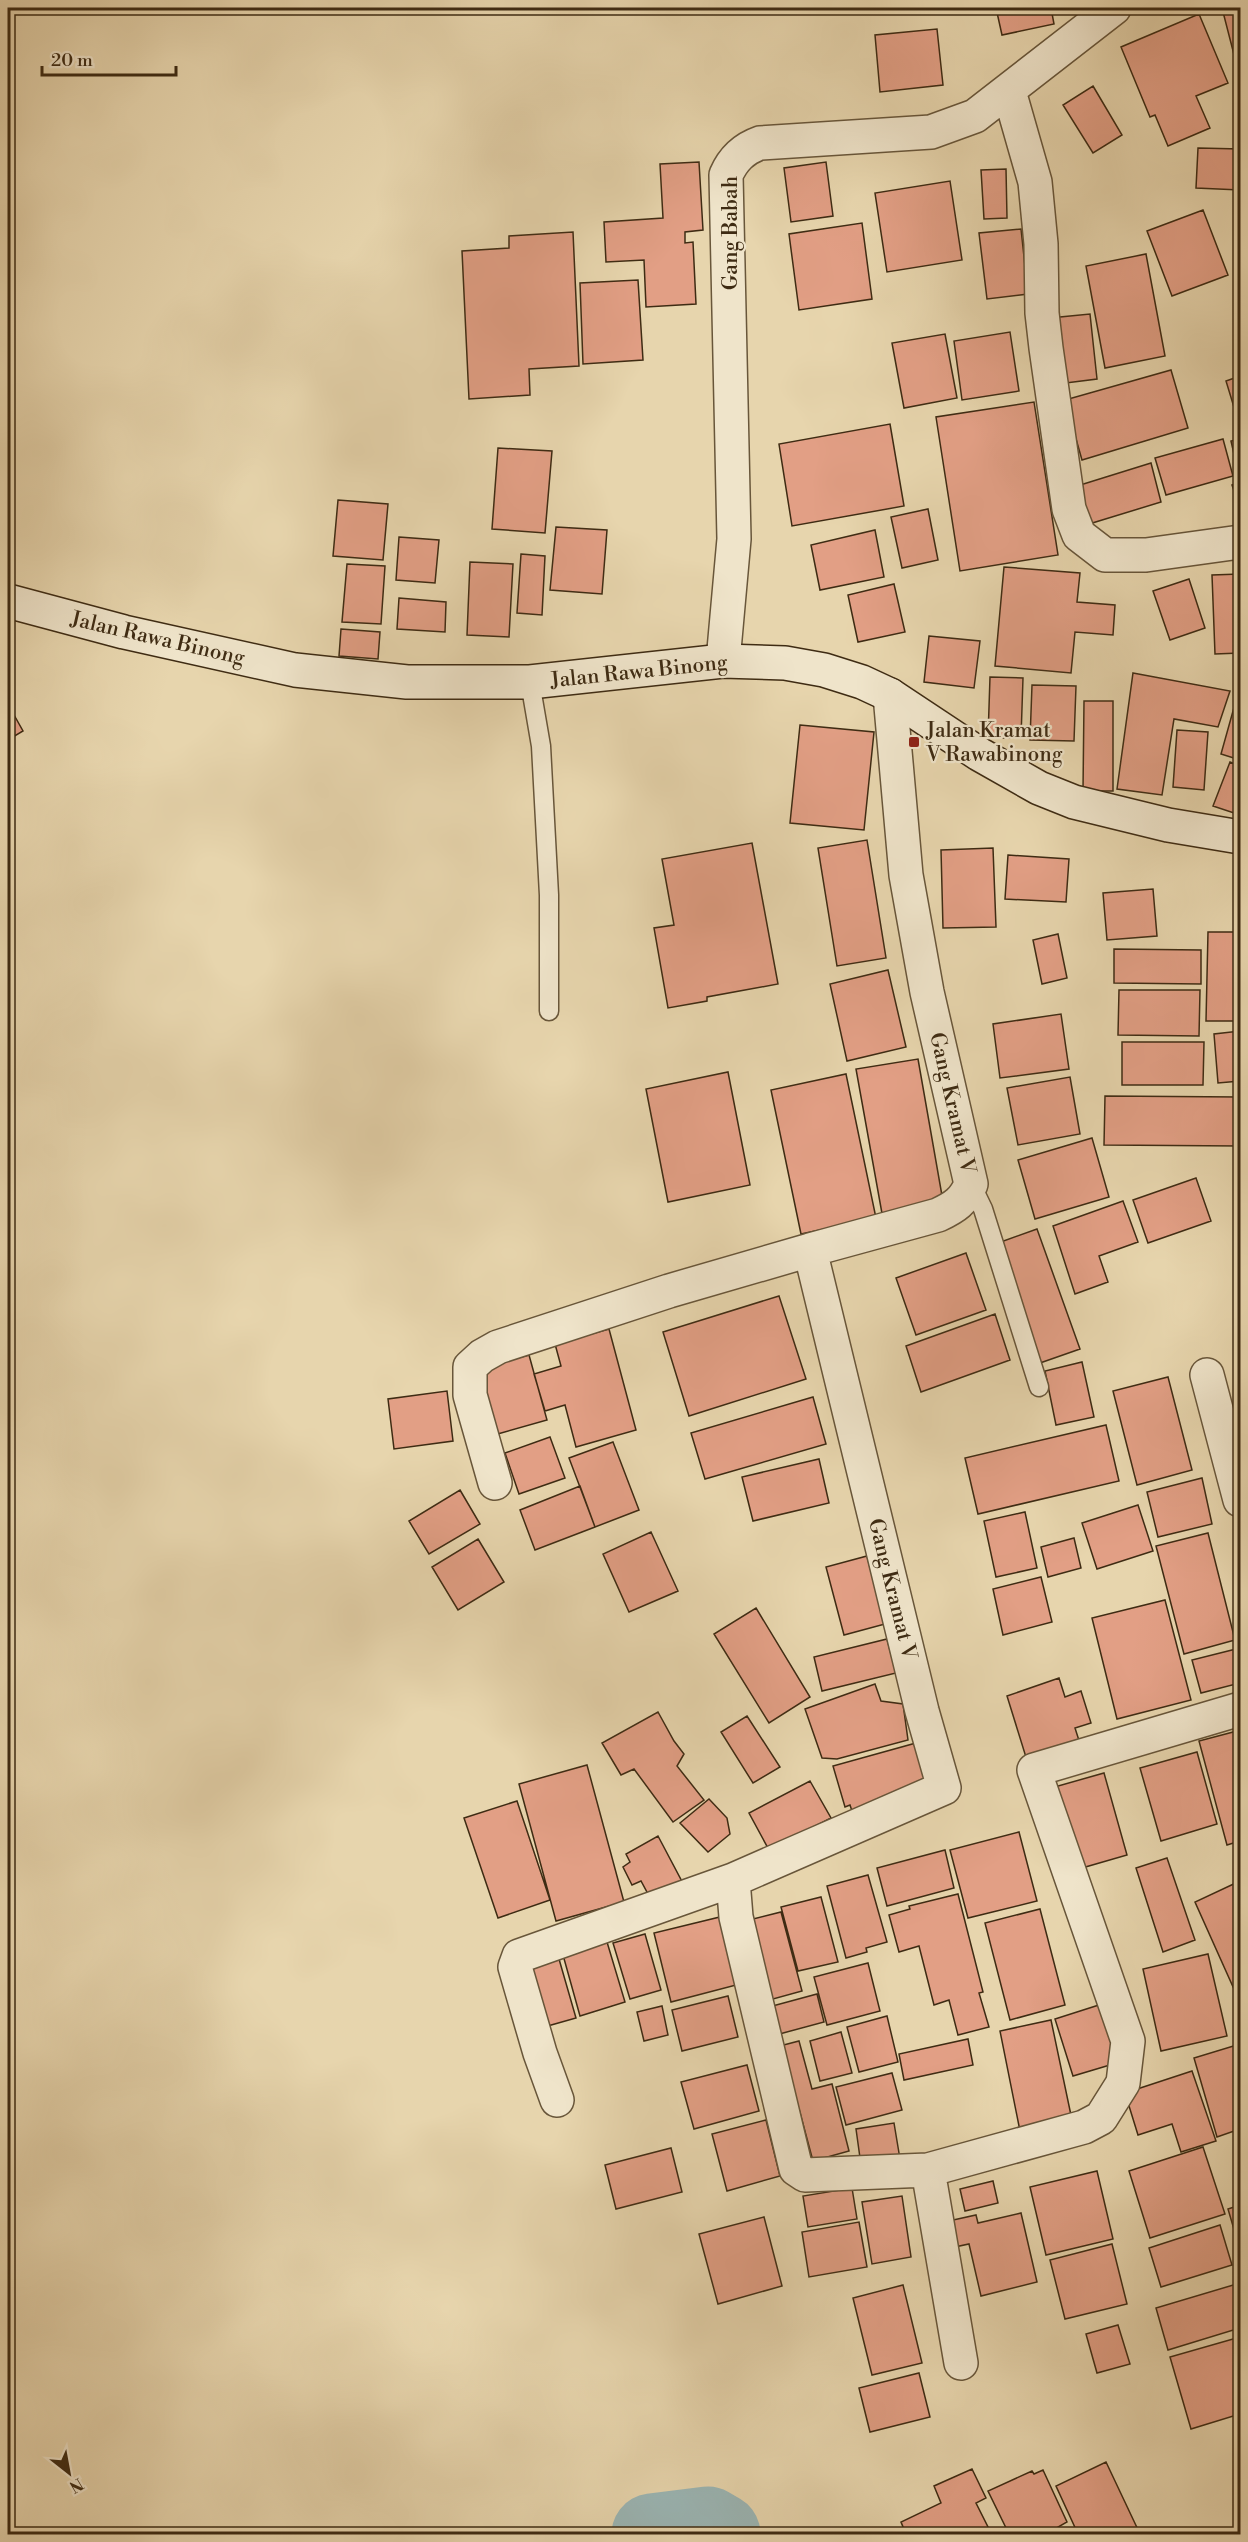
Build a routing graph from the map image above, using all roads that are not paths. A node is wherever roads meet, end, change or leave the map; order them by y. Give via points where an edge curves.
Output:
1 (1114, 8) edge
2 (1009, 91) junction
3 (1240, 542) edge
4 (8, 601) edge
5 (723, 661) junction
6 (530, 682) junction
7 (890, 695) junction
8 (1240, 837) edge
9 (549, 1011) dead end
10 (971, 1184) junction
11 (810, 1250) junction
12 (1207, 1376) dead end
13 (1039, 1387) dead end
14 (495, 1483) dead end
15 (1240, 1500) edge
16 (1240, 1709) edge
17 (733, 1880) junction
18 (557, 2100) dead end
19 (928, 2170) junction
20 (961, 2363) dead end

1 - 2 street, Gang Babah
2 - 3 street via 1035,183 1046,348 1070,508 1079,535 1105,555 1146,555
2 - 5 street, Gang Babah via 975,116 932,132 759,143 748,147 732,162 726,175 734,539
4 - 6 street, Jalan Rawa Binong via 124,632 295,670 407,682
5 - 6 street, Jalan Rawa Binong
5 - 7 street, Jalan Rawa Binong via 785,663 824,670
6 - 9 lane via 541,746 549,895
7 - 8 street, Jalan Rawa Binong via 979,754 1048,792 1168,825
7 - 10 street, Gang Kramat V via 906,875 927,992
10 - 11 street, Gang Kramat V via 956,1207 938,1215
10 - 13 lane via 983,1209
11 - 14 street via 648,1298 498,1347 482,1356 470,1367 470,1395
11 - 17 street, Gang Kramat V via 944,1788
12 - 15 street
16 - 19 street via 1034,1770 1128,2040 1123,2082 1101,2118 1084,2127
17 - 18 street via 519,1956 515,1967
17 - 19 street via 736,1917 796,2169 806,2175
19 - 20 street

